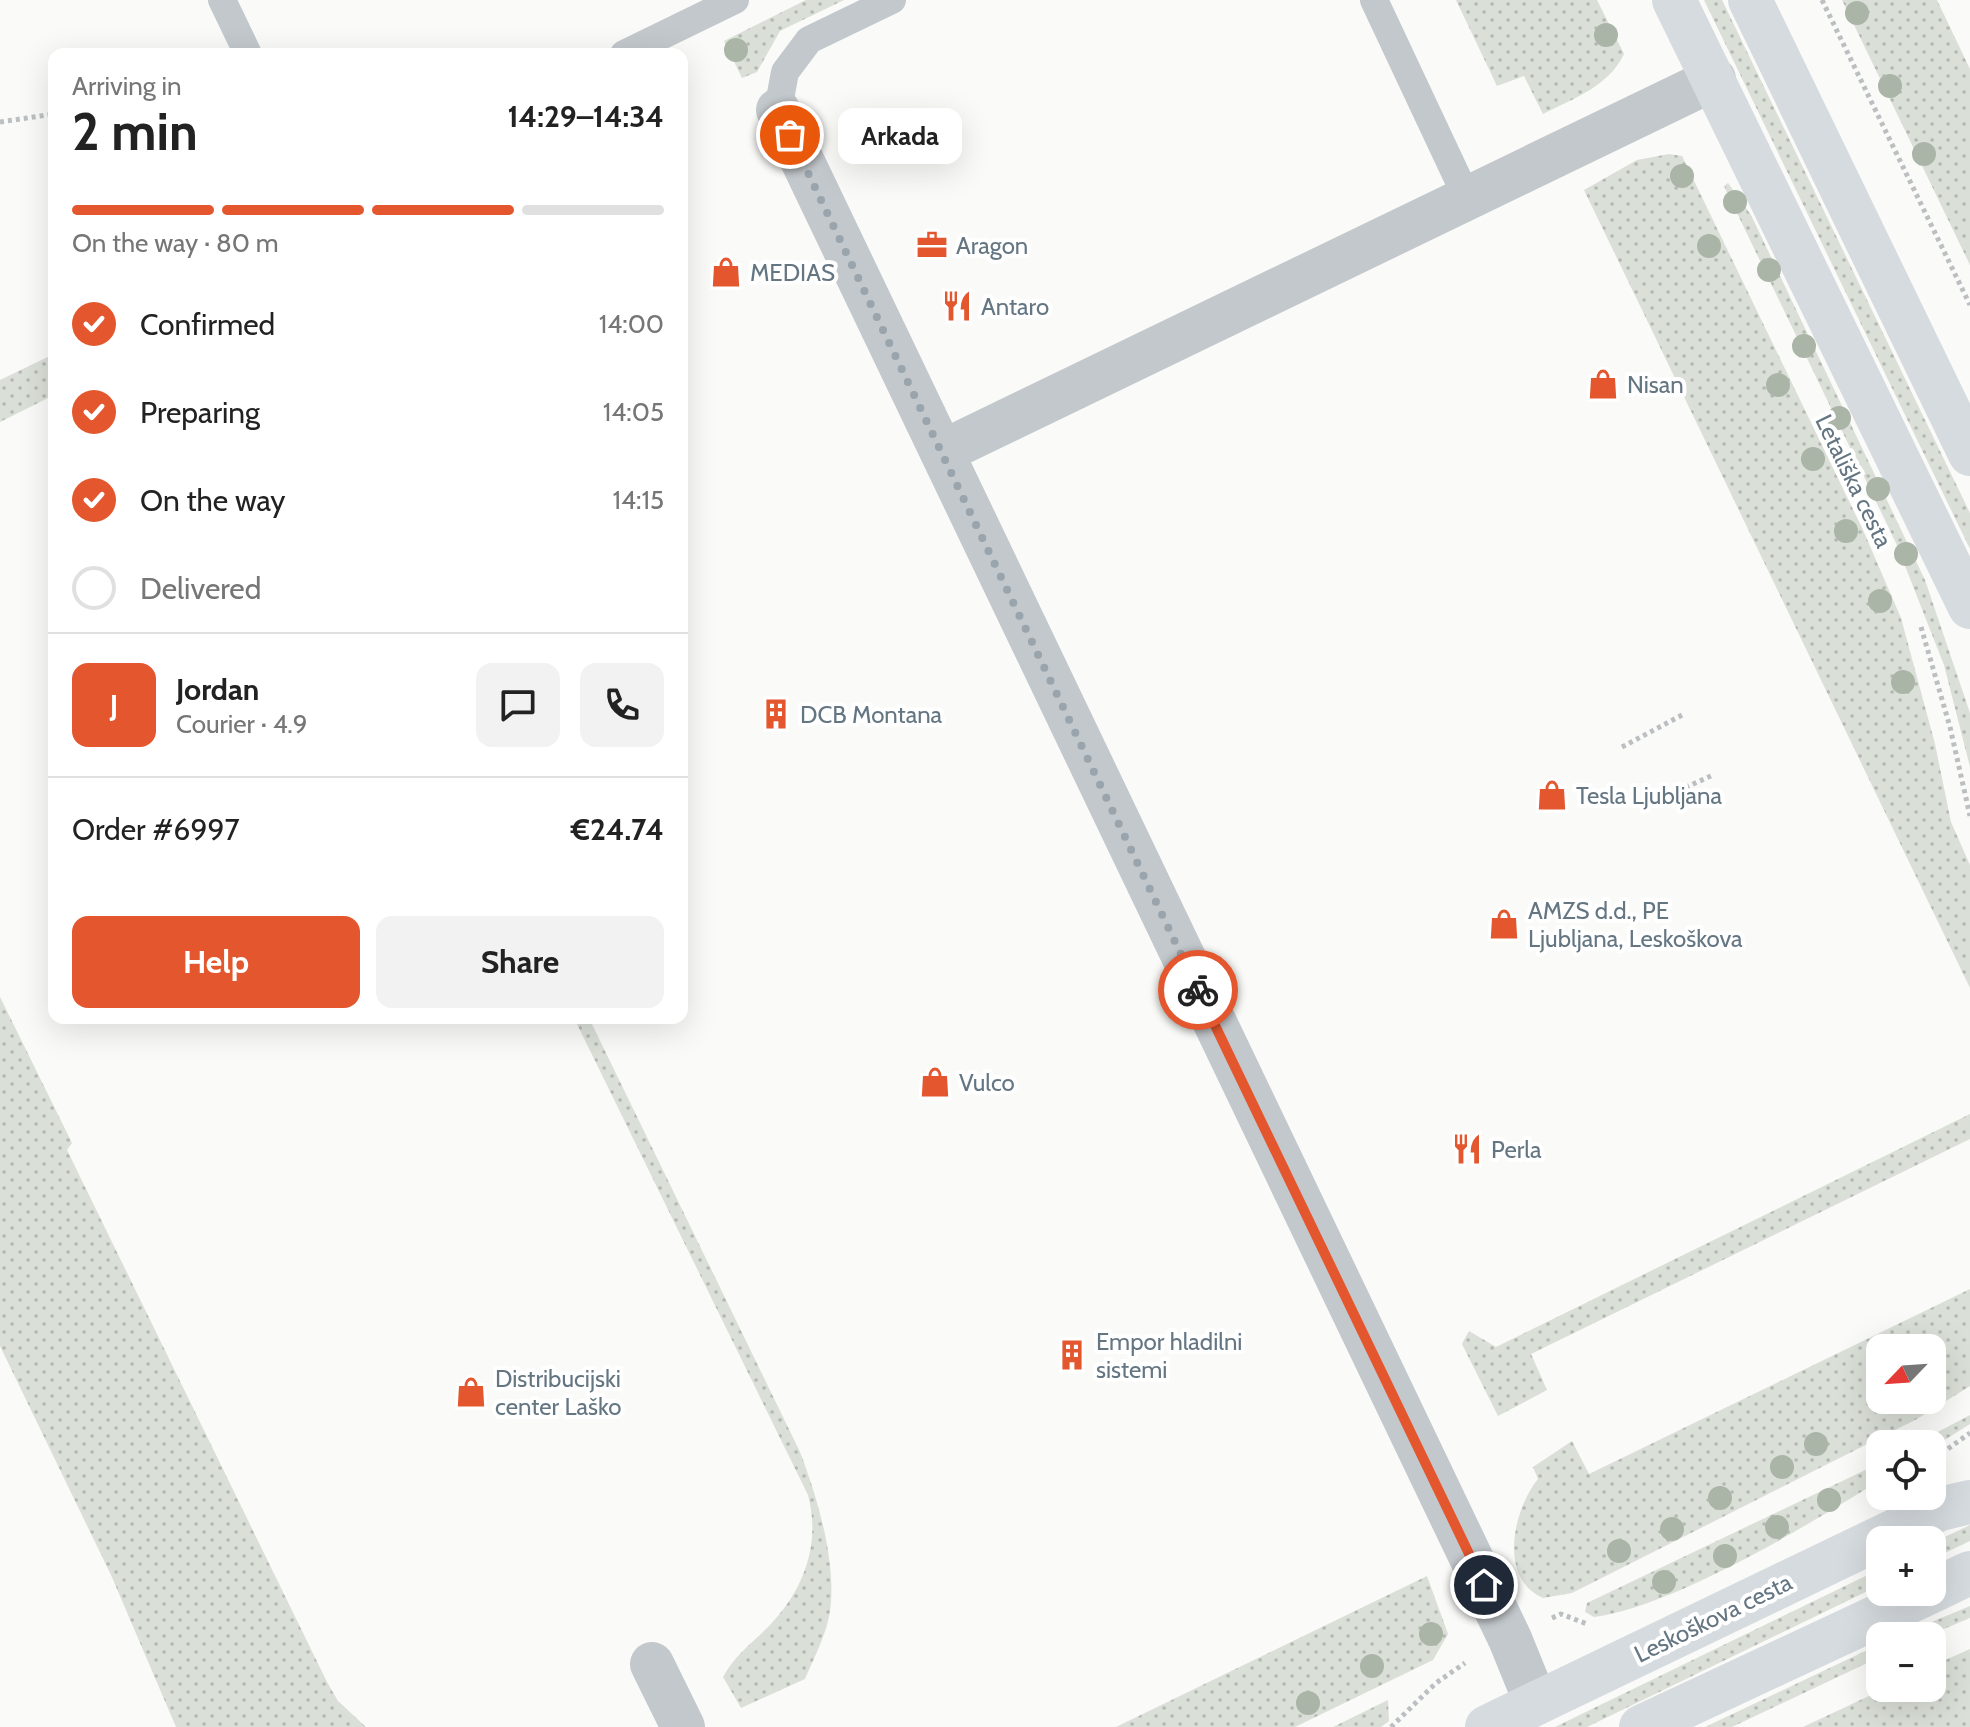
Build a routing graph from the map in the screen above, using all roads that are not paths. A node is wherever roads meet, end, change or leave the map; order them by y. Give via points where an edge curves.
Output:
1 (222, 0) edge
2 (735, 0) edge
3 (892, 0) edge
4 (1374, 0) edge
5 (1674, 0) edge
6 (1750, 0) edge
7 (245, 48) edge
8 (636, 48) edge
9 (1714, 79) junction
10 (778, 110) joint
11 (1467, 198) junction
12 (942, 452) junction
13 (1970, 454) edge
14 (1970, 607) edge
15 (1970, 1478) edge
16 (1955, 1506) edge
17 (1970, 1573) edge
18 (1946, 1584) edge
19 (1899, 1606) edge
20 (652, 1664) dead end
21 (1536, 1703) junction
22 (683, 1727) edge
23 (1487, 1727) edge
24 (1641, 1727) edge

1 - 7 lane
2 - 8 lane
3 - 10 lane via 809,40 785,72
4 - 11 lane
5 - 9 main road, Letališka cesta
6 - 13 main road
9 - 11 street
9 - 14 main road, Letališka cesta
10 - 12 street
11 - 12 street
12 - 21 street
15 - 16 main road, Leskoškova cesta
16 - 21 main road, Leskoškova cesta
17 - 18 main road
19 - 24 main road
20 - 22 street
21 - 23 main road, Leskoškova cesta

